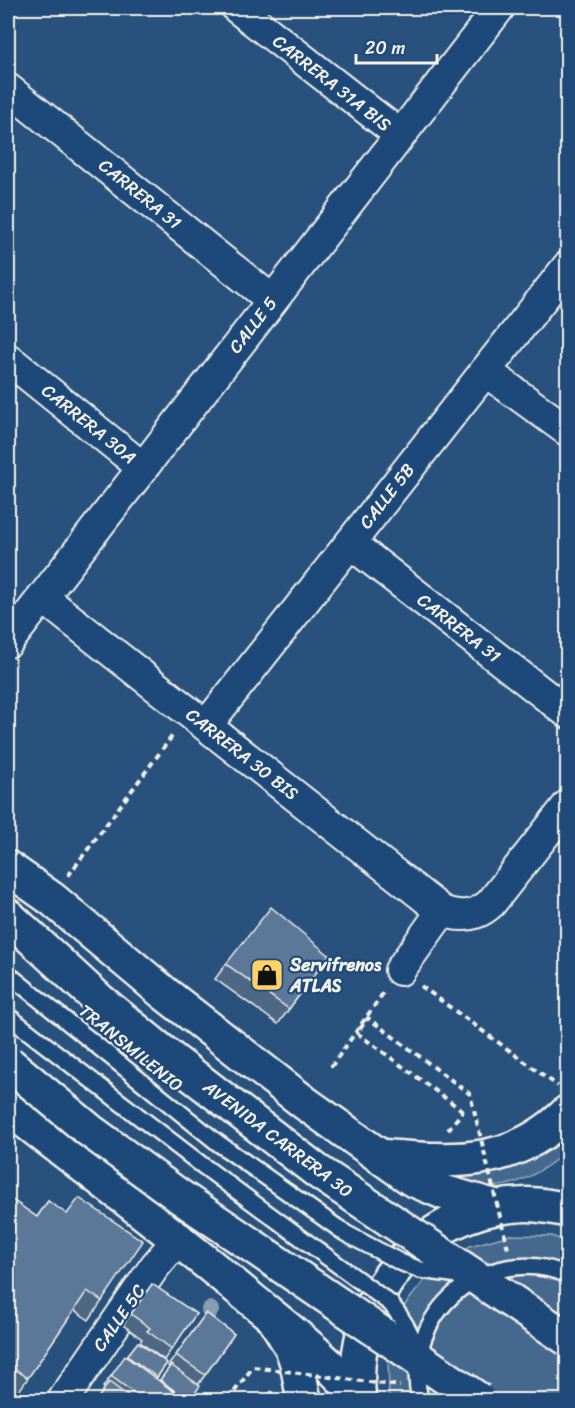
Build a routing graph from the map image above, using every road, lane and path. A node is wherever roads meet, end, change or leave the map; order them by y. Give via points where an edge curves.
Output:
1 (237, 8) edge
2 (499, 8) edge
3 (8, 89) edge
4 (399, 135) junction
5 (567, 266) edge
6 (272, 300) junction
7 (8, 358) edge
8 (485, 372) junction
9 (567, 431) edge
10 (142, 467) junction
11 (350, 543) junction
12 (42, 597) junction
13 (8, 642) edge
14 (567, 713) edge
15 (197, 720) junction
16 (567, 805) edge
17 (8, 868) edge
18 (68, 876) dead end
19 (442, 911) junction
20 (15, 923) edge
21 (400, 970) junction
22 (8, 974) edge
23 (8, 1016) edge
24 (8, 1063) edge
25 (331, 1066) dead end
26 (563, 1099) edge
27 (8, 1108) edge
28 (445, 1134) dead end
29 (380, 1156) junction
30 (559, 1201) edge
31 (496, 1207) junction
32 (179, 1238) junction
33 (510, 1259) dead end
34 (483, 1275) junction
35 (567, 1275) edge
36 (273, 1317) junction
37 (567, 1339) edge
38 (419, 1355) junction
39 (406, 1390) dead end
40 (291, 1395) edge
41 (359, 1399) edge
42 (63, 1401) edge
43 (228, 1401) edge
44 (261, 1401) edge
45 (420, 1401) edge
46 (479, 1401) edge

1 - 4 street, CARRERA 31A BIS
2 - 4 street, CALLE 5
3 - 6 street, CARRERA 31
4 - 6 street, CALLE 5
5 - 8 street, CALLE 5B
6 - 10 street, CALLE 5
7 - 10 street, CARRERA 30A
8 - 9 street
8 - 11 street, CALLE 5B
10 - 12 street, CALLE 5
11 - 14 street, CARRERA 31
11 - 15 street, CALLE 5B
12 - 13 street, CALLE 5
12 - 15 street, CARRERA 30 BIS
15 - 18 path
15 - 19 street, CARRERA 30 BIS
16 - 19 street via 482,911 470,916
17 - 29 main road via 52,899 304,1103
19 - 21 street
20 - 37 main road, AVENIDA CARRERA 30, bridge via 99,1000 317,1171
21 - 25 path
21 - 26 path
22 - 34 lane, TRANSMILENIO, bridge via 218,1143 345,1233 420,1269
23 - 38 lane, TRANSMILENIO, bridge via 391,1304 402,1317
24 - 46 main road, bridge via 178,1196
26 - 29 main road via 540,1135 516,1149 453,1160
27 - 32 main road
28 - 33 path, bridge via 463,1111 357,1034 368,1018 470,1094
29 - 31 main road via 412,1179
30 - 31 main road
31 - 41 main road via 454,1220 418,1243 389,1275 369,1312 358,1354
32 - 36 main road
32 - 42 street, CALLE 5C via 155,1266
34 - 35 lane, TRANSMILENIO, bridge via 524,1266
34 - 38 lane, TRANSMILENIO, bridge via 456,1291 441,1307 425,1333
36 - 40 main road via 297,1363
36 - 41 main road via 340,1375
38 - 45 lane, TRANSMILENIO, bridge
39 - 43 path, bridge via 397,1384 253,1367
40 - 44 path

